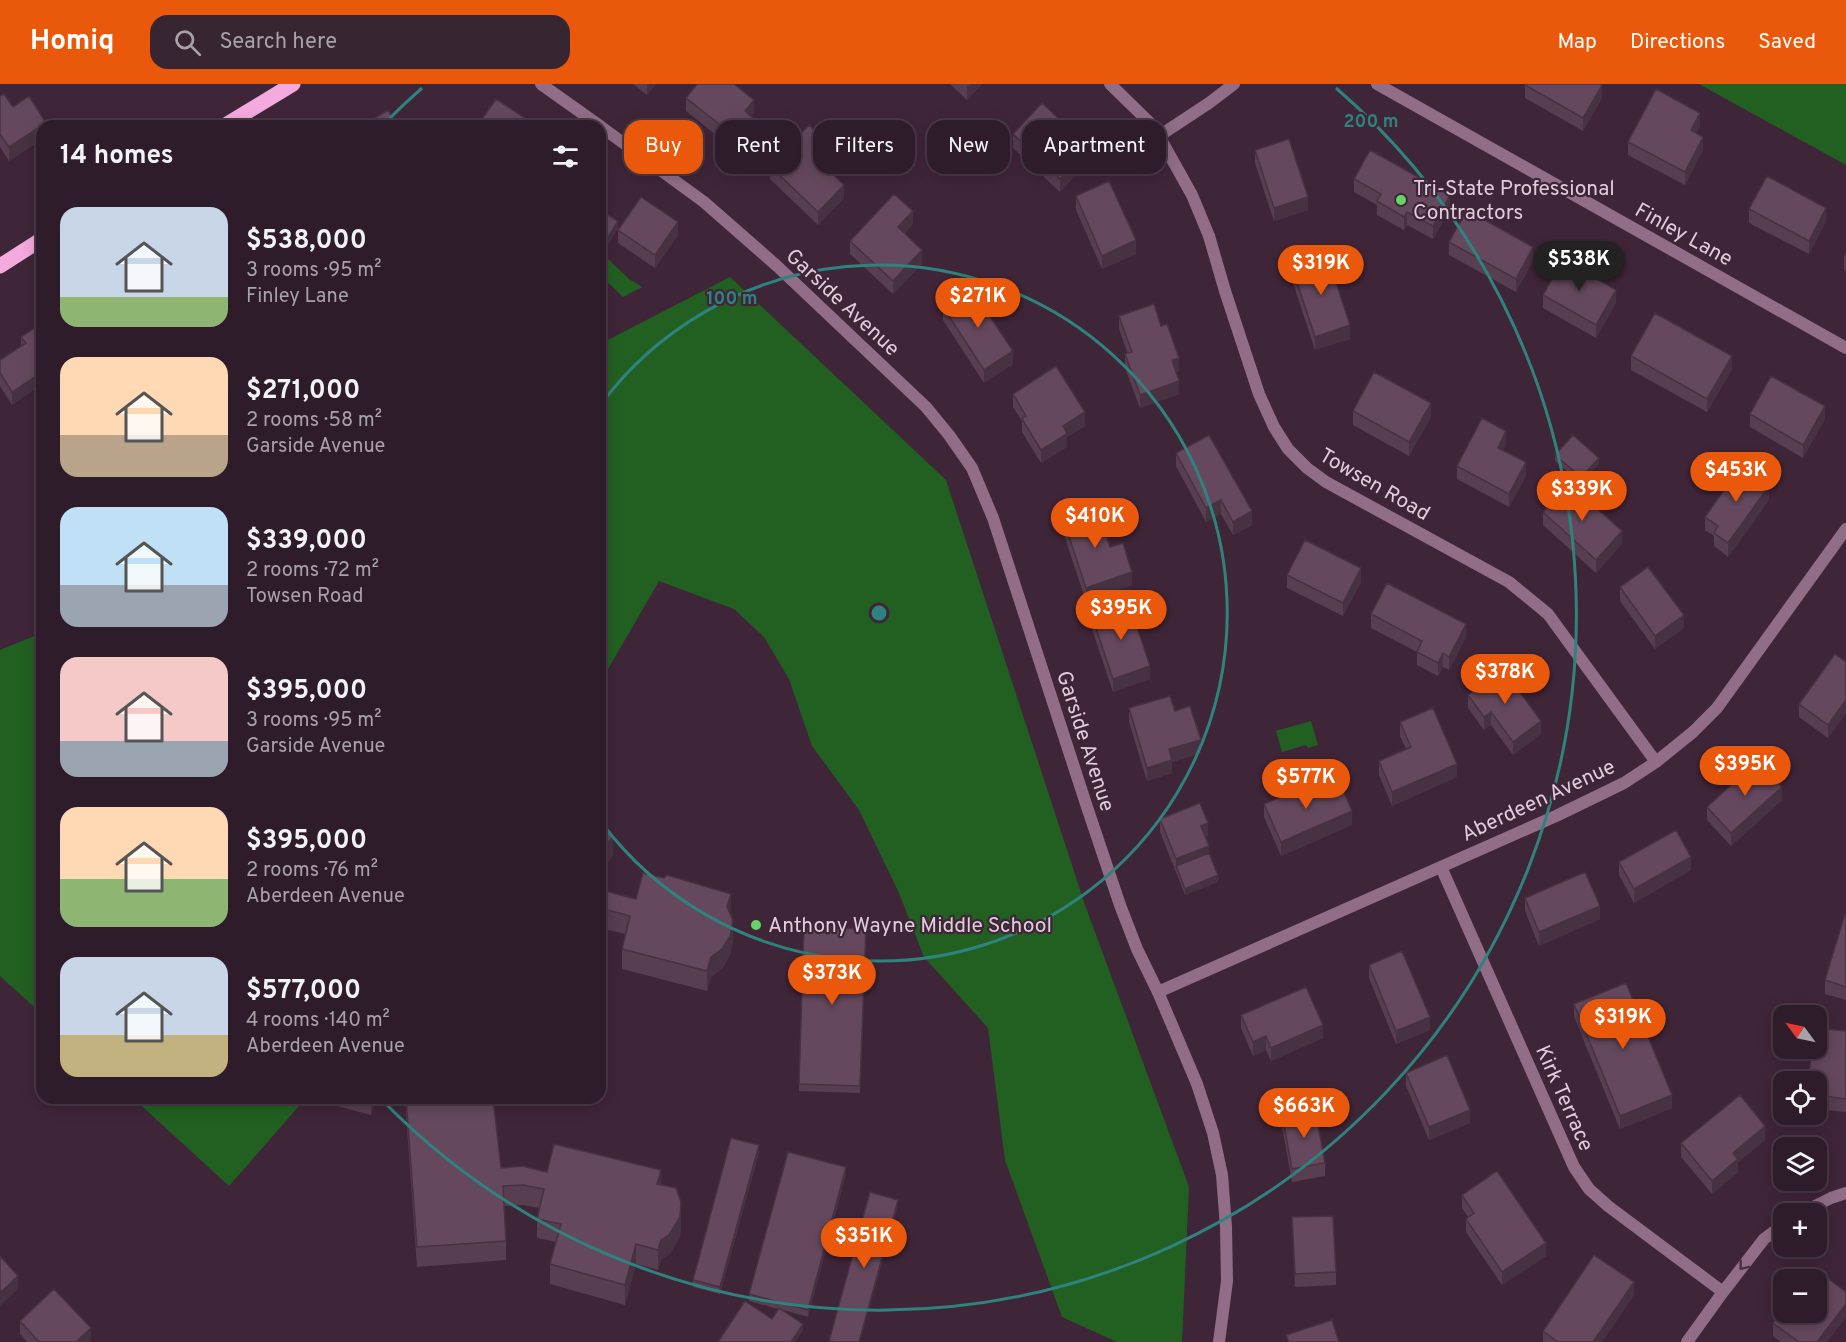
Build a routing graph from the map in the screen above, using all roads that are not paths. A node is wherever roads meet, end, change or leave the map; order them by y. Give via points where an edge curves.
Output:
1 (293, 84) edge
2 (541, 84) edge
3 (1110, 84) edge
4 (1234, 84) edge
5 (1377, 84) edge
6 (234, 120) edge
7 (592, 120) edge
8 (1146, 120) edge
9 (606, 130) edge
10 (1166, 131) edge
11 (1166, 149) edge
12 (36, 243) edge
13 (0, 267) edge
14 (1846, 348) edge
15 (1846, 529) edge
16 (1656, 762) junction
17 (1441, 867) junction
18 (1158, 992) junction
19 (1846, 1193) edge
20 (1821, 1203) edge
21 (1773, 1232) edge
22 (1723, 1292) junction
23 (1219, 1342) edge
24 (1687, 1342) edge

1 - 6 main road
2 - 7 street, Garside Avenue
3 - 8 street, Towsen Road
4 - 10 street
5 - 14 street, Finley Lane
9 - 18 street, Garside Avenue via 704,202 777,266 926,406 972,468 993,518 1120,904
11 - 16 street, Towsen Road via 1209,236 1259,394 1288,449 1326,482 1528,596 1548,614
12 - 13 main road
15 - 16 street, Aberdeen Avenue via 1717,708
16 - 17 street, Aberdeen Avenue via 1624,783
17 - 18 street, Aberdeen Avenue
17 - 22 street, Kirk Terrace via 1574,1167 1589,1189 1608,1206
18 - 23 street, Garside Avenue via 1197,1084 1222,1175 1227,1281
19 - 20 street
21 -> 22 street
22 - 24 street

